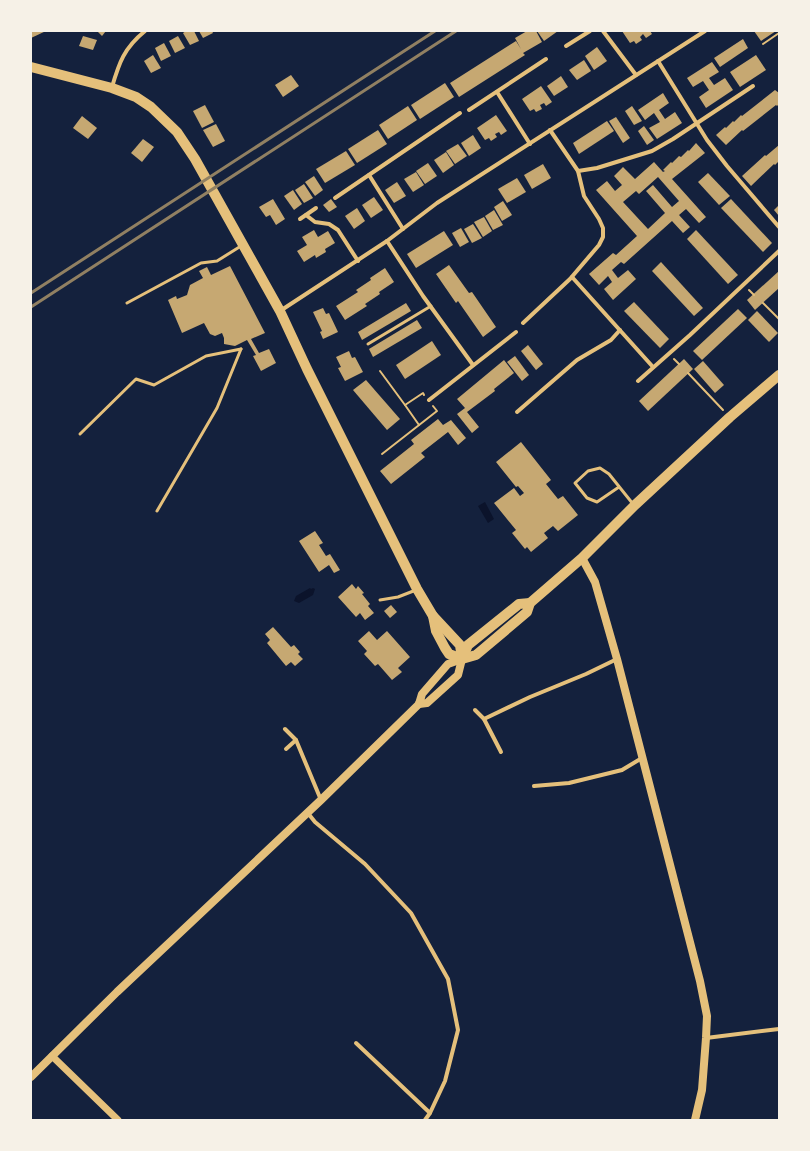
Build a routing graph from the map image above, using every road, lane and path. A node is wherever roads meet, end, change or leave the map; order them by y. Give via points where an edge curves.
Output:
1 (144, 31) edge
2 (590, 31) edge
3 (603, 31) edge
4 (705, 31) edge
5 (779, 33) edge
6 (763, 44) dead end
7 (566, 46) dead end
8 (546, 60) dead end
9 (658, 61) junction
10 (31, 67) edge
11 (636, 75) junction
12 (753, 86) dead end
13 (112, 88) junction
14 (497, 92) junction
15 (469, 110) dead end
16 (460, 113) dead end
17 (697, 123) junction
18 (550, 130) junction
19 (530, 144) junction
20 (578, 171) junction
21 (369, 175) junction
22 (335, 198) dead end
23 (316, 208) dead end
24 (306, 215) junction
25 (300, 219) dead end
26 (779, 227) edge
27 (403, 229) junction
28 (387, 241) junction
29 (243, 245) junction
30 (779, 252) edge
31 (358, 261) junction
32 (572, 277) junction
33 (127, 303) dead end
34 (763, 303) dead end
35 (430, 306) junction
36 (280, 311) junction
37 (779, 319) edge
38 (523, 323) dead end
39 (620, 330) junction
40 (516, 332) dead end
41 (368, 344) dead end
42 (473, 365) junction
43 (653, 367) junction
44 (380, 371) dead end
45 (688, 373) dead end
46 (779, 375) edge
47 (638, 381) dead end
48 (429, 400) junction
49 (405, 406) junction
50 (517, 412) dead end
51 (730, 418) junction
52 (419, 425) junction
53 (80, 434) dead end
54 (382, 454) dead end
55 (619, 487) junction
56 (635, 505) junction
57 (157, 510) dead end
58 (582, 558) junction
59 (417, 589) junction
60 (380, 600) dead end
61 (462, 659) junction
62 (617, 659) junction
63 (419, 704) junction
64 (475, 710) dead end
65 (484, 719) junction
66 (285, 729) dead end
67 (296, 740) junction
68 (286, 749) dead end
69 (501, 752) dead end
70 (643, 758) junction
71 (534, 786) dead end
72 (321, 800) junction
73 (307, 812) junction
74 (779, 1029) edge
75 (706, 1038) junction
76 (356, 1042) dead end
77 (52, 1056) junction
78 (31, 1077) edge
79 (430, 1113) junction
80 (118, 1120) edge
81 (425, 1120) edge
82 (695, 1120) edge

1 - 13 street via 126,50
2 - 7 street
3 - 11 street
4 - 9 street
5 - 6 path
8 - 14 street
9 - 11 street
9 - 17 street
10 - 13 main road
11 - 18 street
12 - 17 street
13 - 29 main road via 141,99 177,132
14 - 15 street
14 - 19 street
16 - 21 street
17 - 20 street via 652,151 597,168
17 - 26 street via 727,166
18 - 19 street
18 - 20 street
19 - 27 street via 437,203
20 - 32 street via 584,196 599,219 603,237
21 - 22 street
21 - 27 street
23 - 24 street
24 - 25 street
24 - 31 street via 315,222 329,224 338,230
27 - 28 street
28 - 31 street
28 - 35 street
29 - 33 lane via 217,261 200,263
29 - 36 main road
30 - 43 street
31 - 36 street
32 - 38 street
32 - 39 street
34 - 37 path
35 - 41 lane
35 - 42 street
36 - 59 main road via 306,369
39 - 43 street
39 - 50 street via 610,340 577,360
40 - 42 street
42 - 48 street
43 - 47 street
44 - 49 path
45 - 51 path
46 - 51 main road
48 - 49 path via 423,393
48 - 52 path via 436,411
49 - 52 path
51 - 56 main road
52 - 54 path
53 - 57 lane via 136,379 154,385 206,356 241,349 217,408
55 - 55 lane via 609,474 600,468 588,472 575,482 587,498 597,502
55 - 56 lane
56 - 58 main road
58 - 61 main road via 530,602 519,604 468,645
58 - 62 main road via 595,582
59 - 60 lane via 398,597
59 - 61 main road via 433,616 436,631 449,654
61 - 63 main road via 448,664 422,694
61 - 63 main road via 458,675 427,703
62 - 65 street
62 - 70 main road
63 - 72 main road
64 - 65 street
65 - 69 street
66 - 67 street
67 - 68 street
67 - 72 street
70 - 71 street via 622,770 569,783
70 - 75 main road via 700,981 707,1016
72 - 73 main road
73 - 77 main road
73 - 79 street via 315,822 365,864 411,913 448,979 458,1030 445,1081
74 - 75 street
75 - 82 main road via 702,1090
76 - 79 street
77 - 78 main road
77 - 80 street
79 - 81 street

